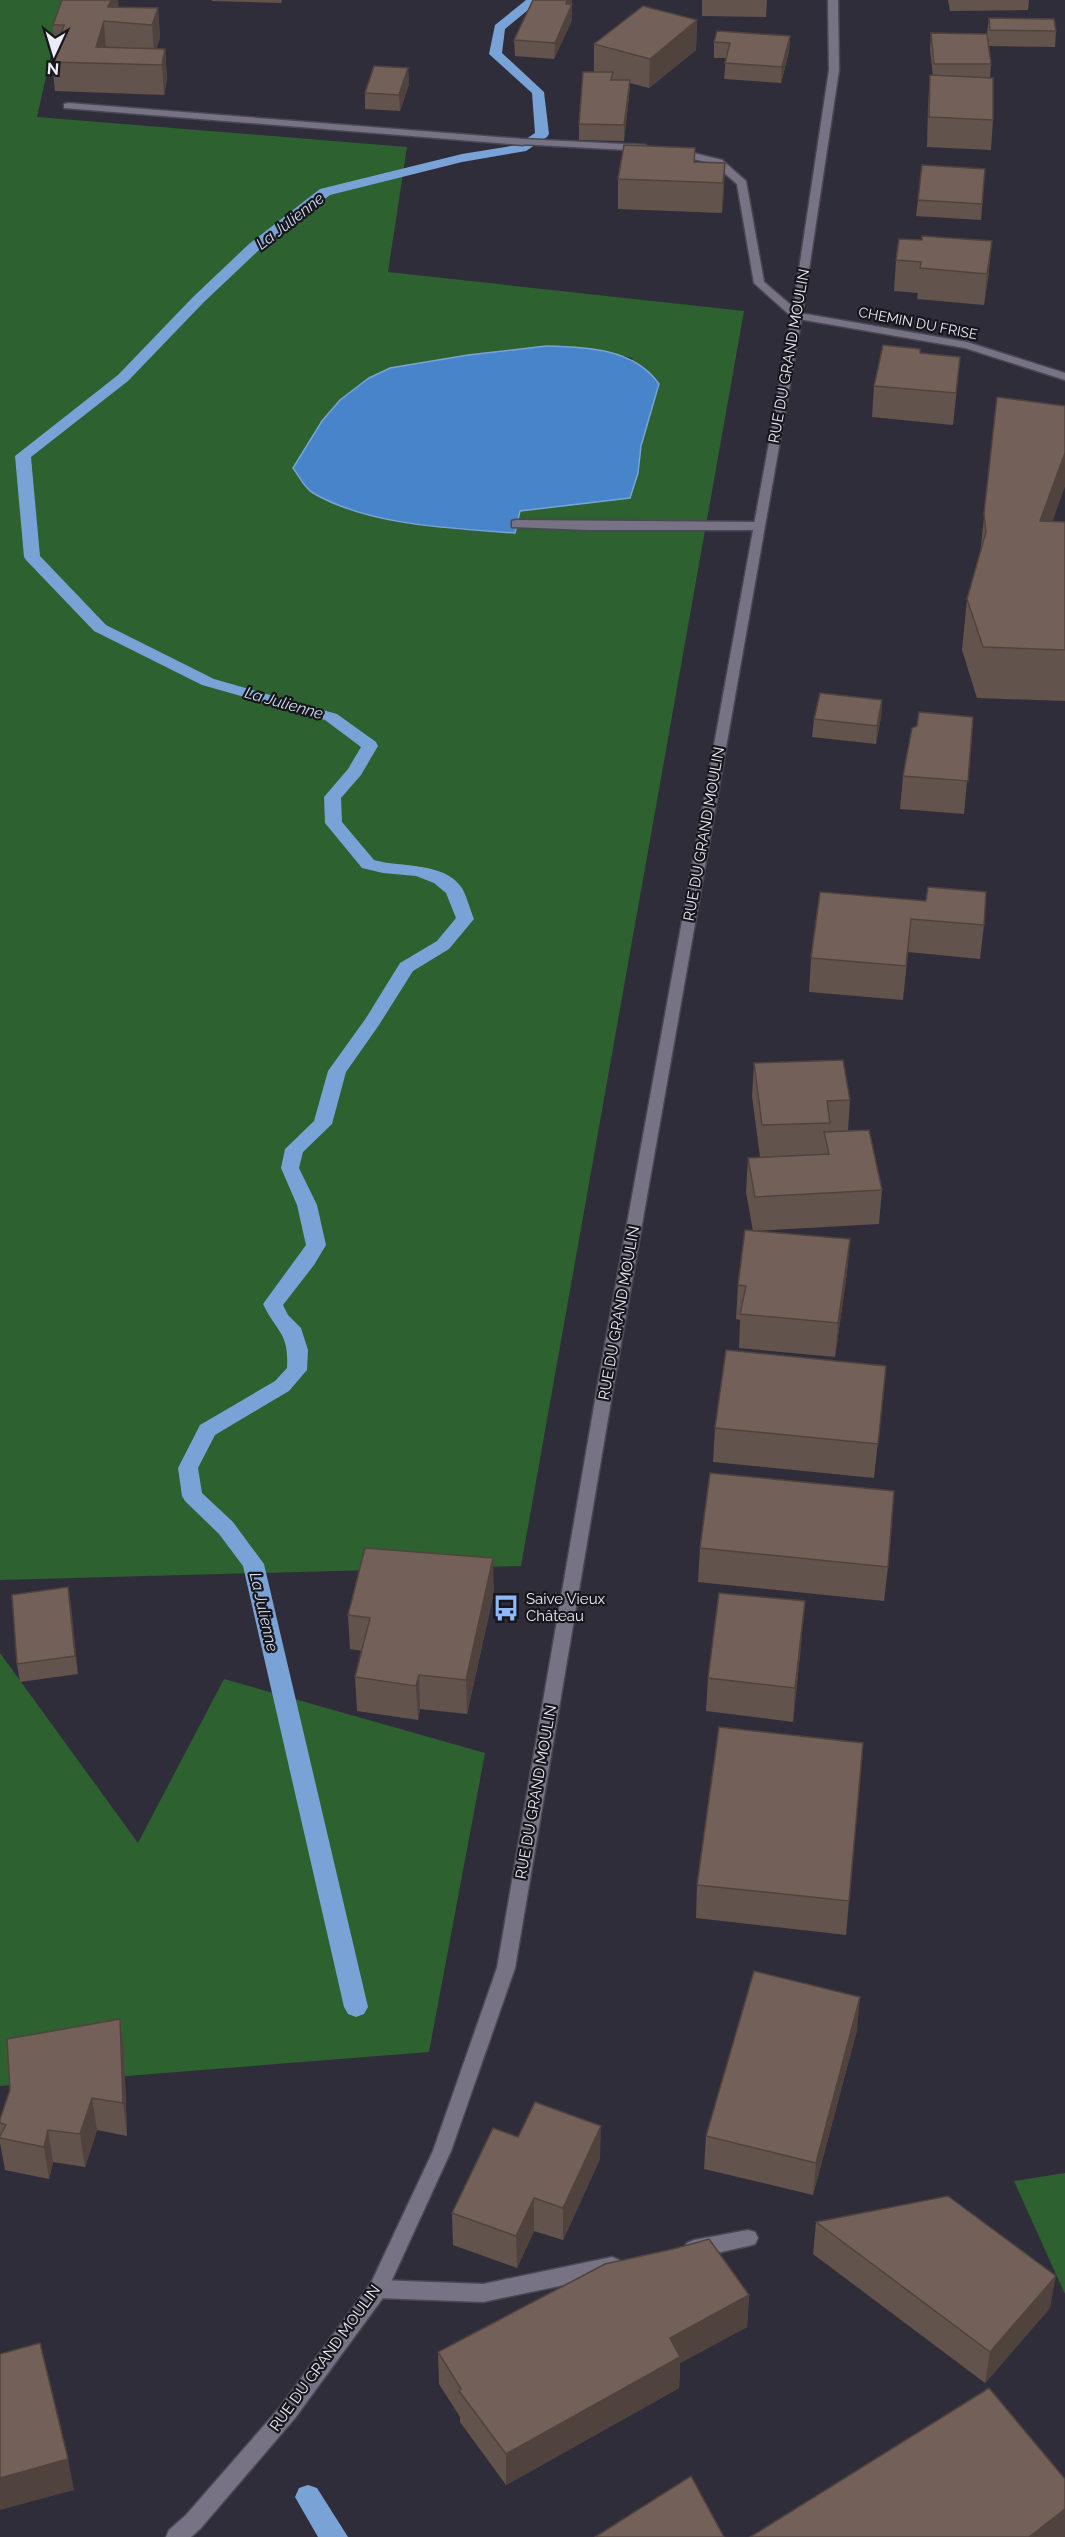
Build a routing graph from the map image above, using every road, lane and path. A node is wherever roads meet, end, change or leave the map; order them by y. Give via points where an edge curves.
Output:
1 (833, 0) edge
2 (68, 106) dead end
3 (654, 148) edge
4 (666, 149) edge
5 (797, 316) junction
6 (1065, 377) edge
7 (516, 524) dead end
8 (758, 526) junction
9 (748, 2238) dead end
10 (679, 2252) edge
11 (633, 2262) edge
12 (378, 2289) junction
13 (176, 2537) edge

1 - 5 street, RUE DU GRAND MOULIN via 834,70
2 - 3 street via 547,144
4 - 5 street via 718,162 742,183 759,283
5 - 6 street, CHEMIN DU FRISE via 967,345
5 - 8 street, RUE DU GRAND MOULIN
7 - 8 street
8 - 12 street, RUE DU GRAND MOULIN via 506,1968 442,2151
9 - 10 street
11 - 12 street via 483,2293
12 - 13 street, RUE DU GRAND MOULIN via 288,2412

